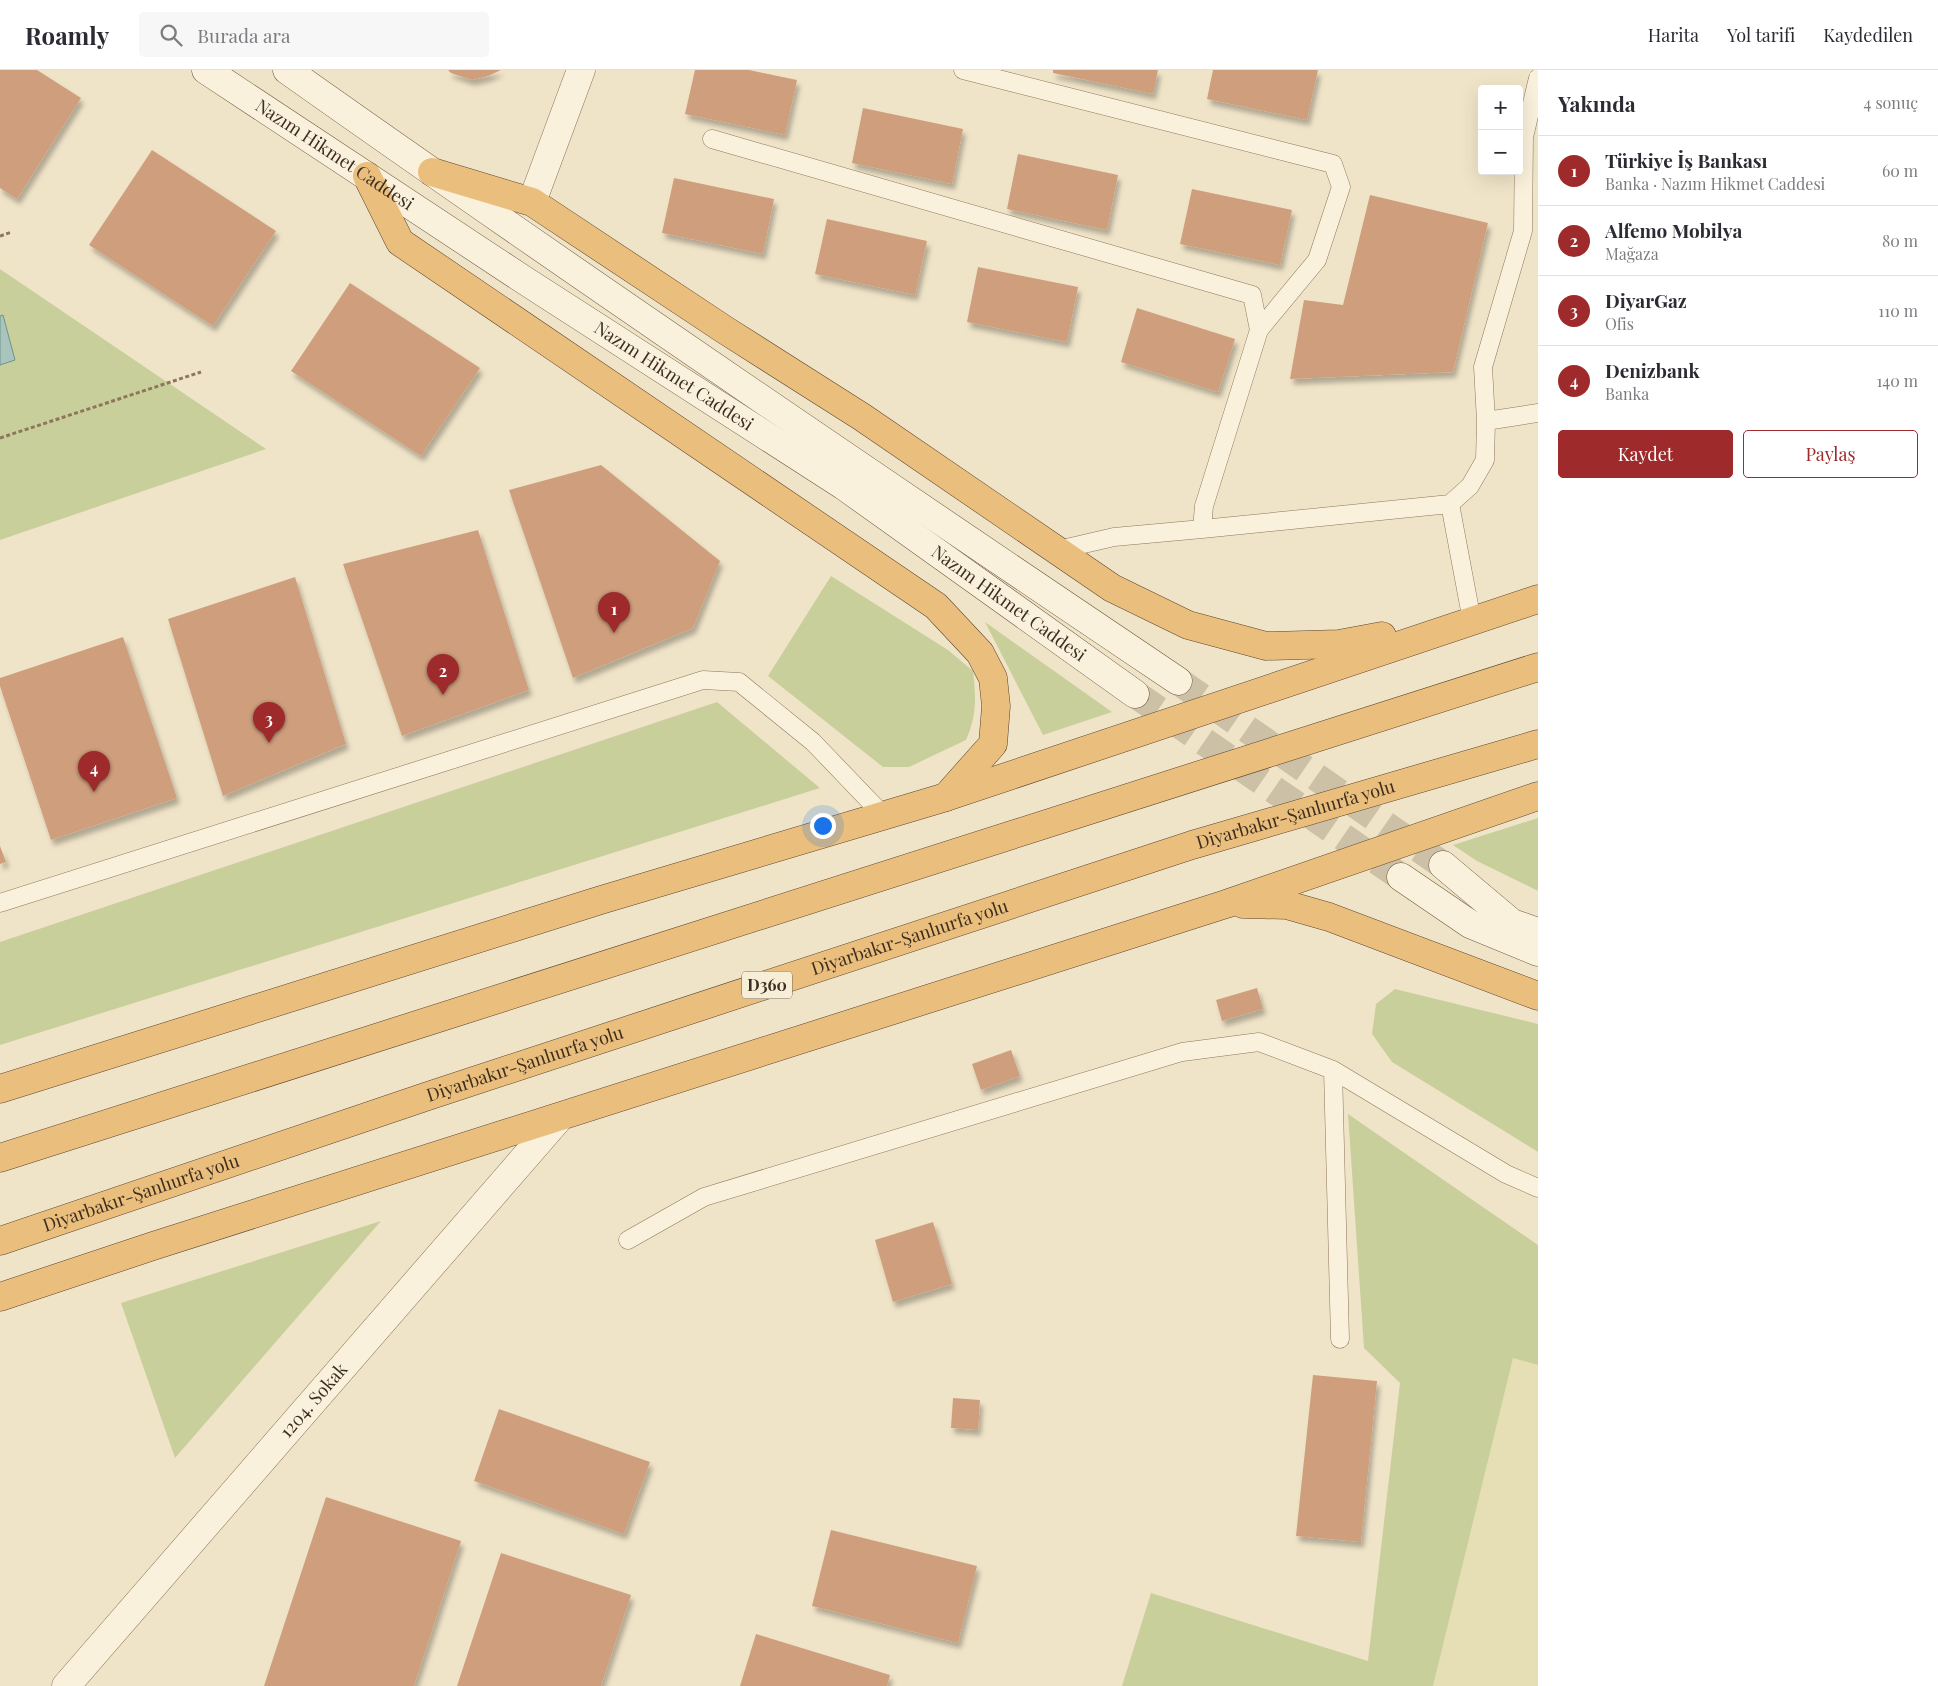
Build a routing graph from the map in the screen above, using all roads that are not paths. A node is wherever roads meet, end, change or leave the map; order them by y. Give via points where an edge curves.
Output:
1 (206, 70) edge
2 (287, 70) edge
3 (581, 70) edge
4 (963, 70) edge
5 (1538, 78) edge
6 (712, 139) dead end
7 (432, 172) junction
8 (367, 176) junction
9 (532, 202) junction
10 (1258, 330) junction
11 (1538, 413) edge
12 (1486, 422) junction
13 (1450, 504) junction
14 (1202, 529) junction
15 (1058, 550) junction
16 (1538, 599) edge
17 (1472, 621) junction
18 (1538, 667) edge
19 (1178, 681) tunnel mouth
20 (1135, 694) tunnel mouth
21 (1538, 744) edge
22 (1538, 796) edge
23 (946, 797) junction
24 (883, 815) junction
25 (1443, 866) tunnel mouth
26 (1401, 877) tunnel mouth
27 (0, 903) edge
28 (1226, 904) junction
29 (1538, 932) edge
30 (1538, 952) edge
31 (1538, 996) edge
32 (1333, 1070) junction
33 (0, 1089) edge
34 (560, 1117) junction
35 (0, 1158) edge
36 (1538, 1188) edge
37 (628, 1240) dead end
38 (0, 1241) edge
39 (0, 1297) edge
40 (1340, 1339) dead end
41 (66, 1686) edge

1 - 8 main road, Nazım Hikmet Caddesi
2 - 7 main road, Nazım Hikmet Caddesi
3 - 9 main road
4 - 10 lane via 1333,164 1341,187 1317,260
5 - 12 lane via 1524,137 1523,231 1483,367
6 - 10 lane via 1252,295
7 - 9 highway
7 - 19 main road, Nazım Hikmet Caddesi
8 - 20 main road, Nazım Hikmet Caddesi via 844,486
8 - 23 highway via 400,242 936,606 980,653 993,678 996,706 993,744
9 - 15 highway
10 - 14 lane via 1204,506
11 - 12 lane
12 - 13 lane via 1485,460 1470,486
13 - 14 lane
13 - 17 lane
14 - 15 lane via 1114,537
15 - 17 highway via 1112,588 1188,625 1266,646 1338,644
16 - 17 highway
17 - 23 highway
18 - 35 highway
21 - 38 highway, Diyarbakır-Şanlıurfa yolu / D360 via 1182,848
22 - 28 highway
23 - 24 highway
24 - 27 lane via 813,742 740,682 703,680
24 - 33 highway
25 - 29 main road via 1512,923
26 - 30 main road via 1470,924
28 - 31 highway via 1288,906 1329,917
28 - 34 highway
32 - 36 lane via 1506,1174
32 - 37 lane via 1259,1042 1182,1052 704,1196
32 - 40 lane
34 - 39 highway
34 - 41 main road, 1204. Sokak

